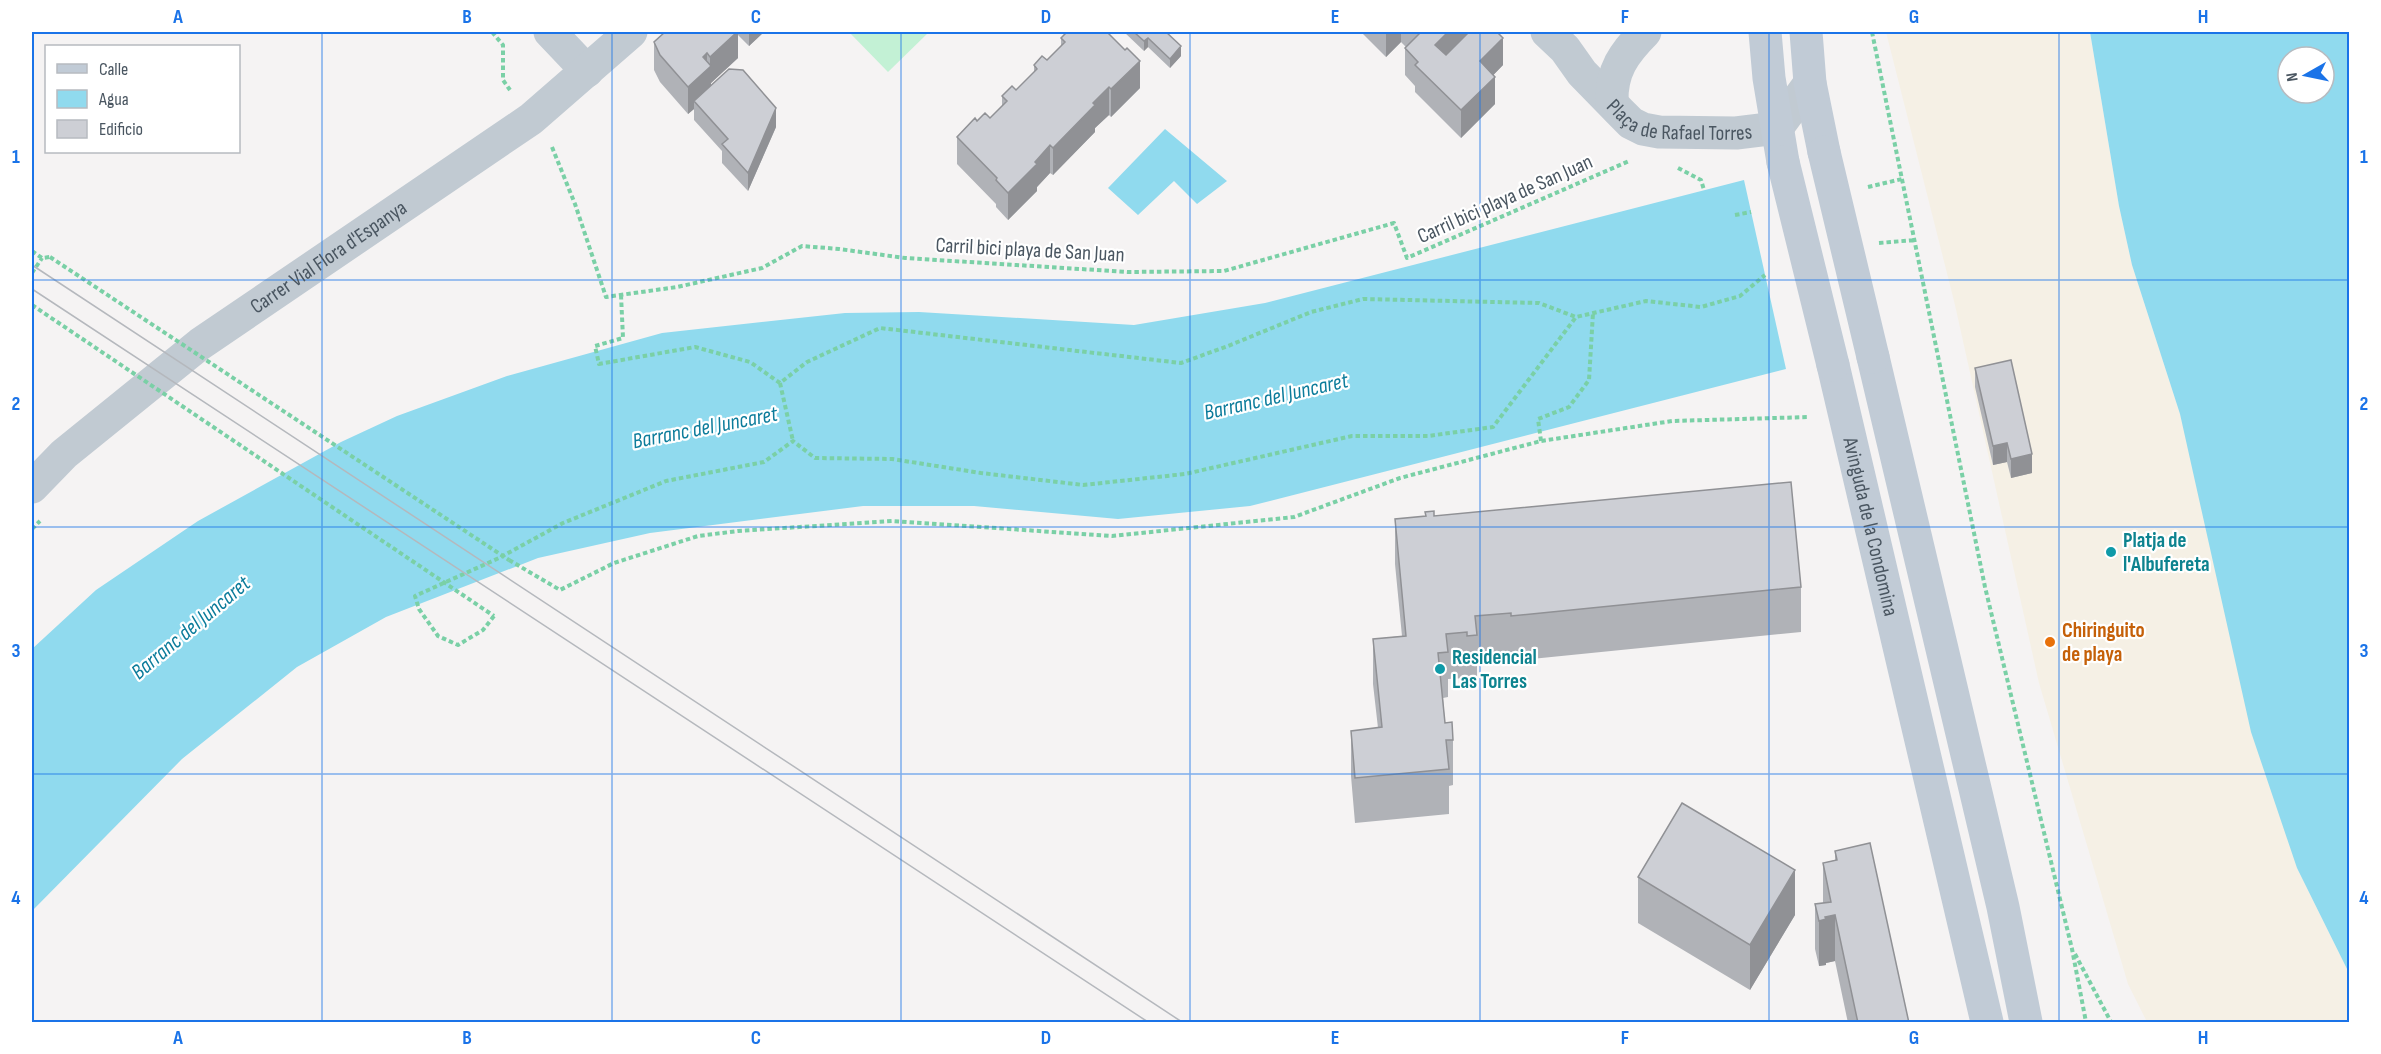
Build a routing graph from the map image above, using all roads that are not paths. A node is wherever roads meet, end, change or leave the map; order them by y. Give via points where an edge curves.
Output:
1 (550, 32) edge
2 (631, 32) edge
3 (1645, 32) edge
4 (1765, 32) edge
5 (1806, 32) edge
6 (1556, 40) edge
7 (1623, 55) junction
8 (587, 71) junction
9 (1810, 83) junction
10 (1612, 102) junction
11 (1777, 128) junction
12 (32, 487) edge
13 (1987, 1023) edge
14 (2026, 1023) edge

1 - 8 street
2 - 8 street, Carrer Vial Flora d'Espanya
3 - 7 street, Plaça de Rafael Torres
4 - 11 main road, Avinguda de la Condomina
5 - 9 main road, Avinguda de la Condomina
6 - 7 street via 1592,55
6 - 10 street
7 - 10 street, Plaça de Rafael Torres via 1614,74
8 - 12 street, Carrer Vial Flora d'Espanya via 531,119 200,344 64,454
9 - 11 street, Plaça de Rafael Torres
9 - 14 main road, Avinguda de la Condomina, bridge via 2003,907
10 - 11 street, Plaça de Rafael Torres via 1631,123 1659,132 1736,133
11 - 13 main road, Avinguda de la Condomina, bridge

